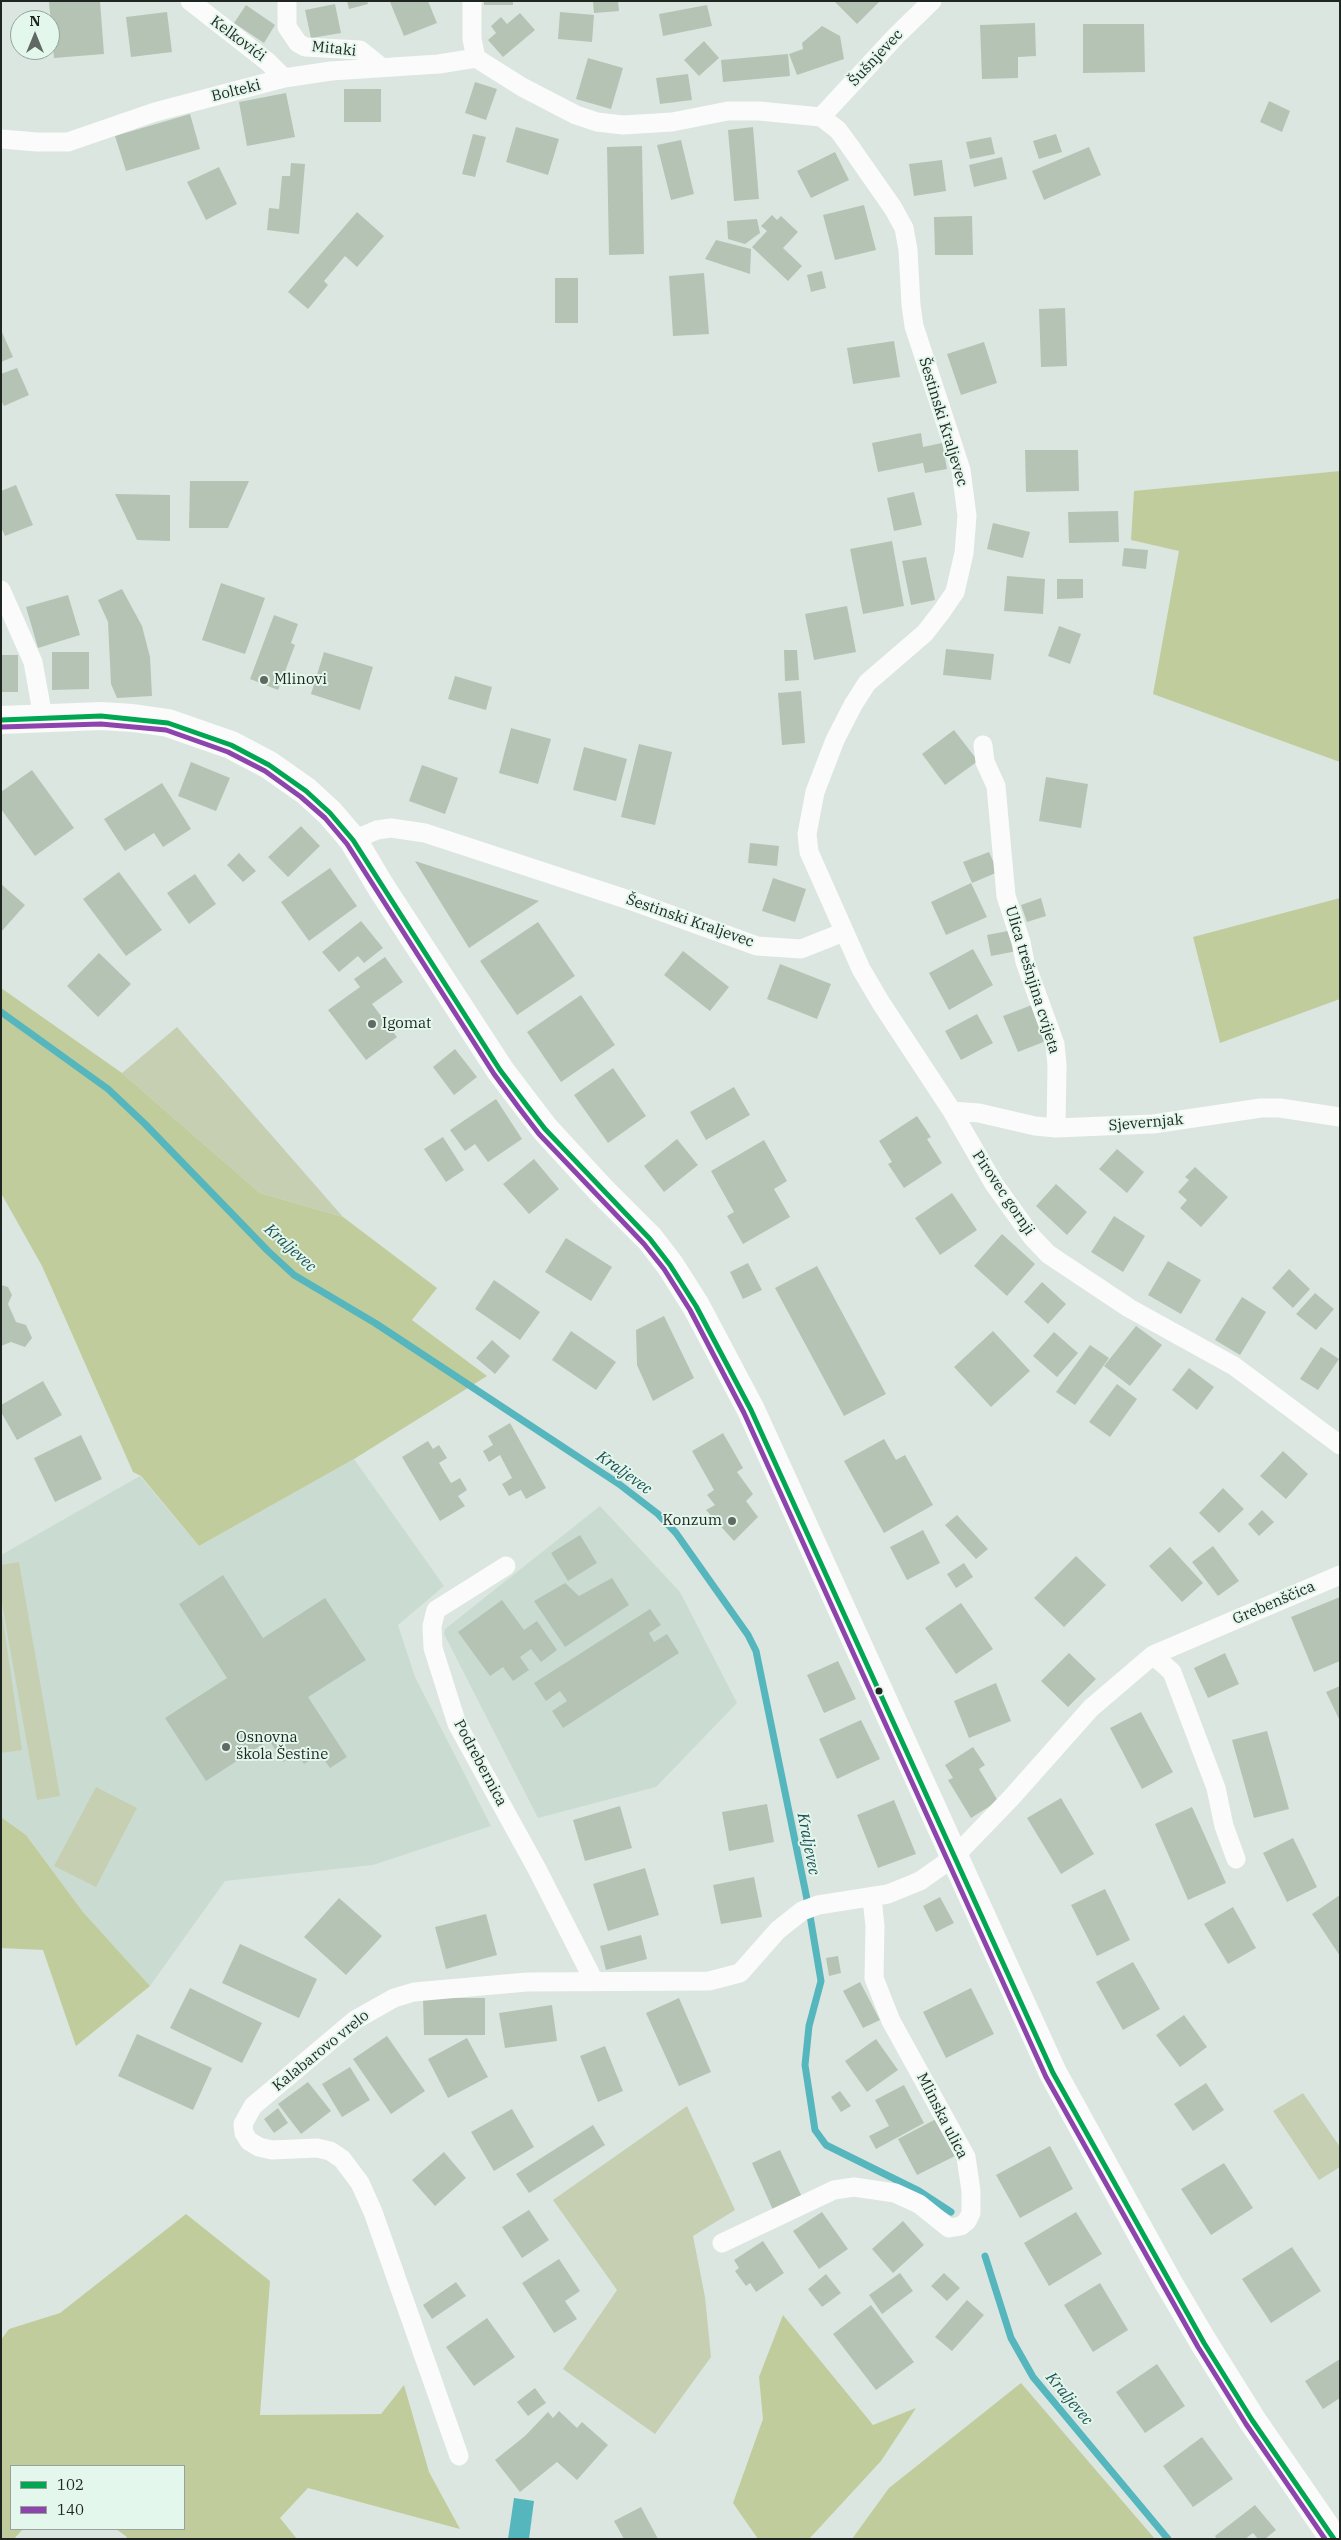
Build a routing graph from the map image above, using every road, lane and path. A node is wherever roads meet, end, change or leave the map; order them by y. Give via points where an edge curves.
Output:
1 (190, 1) edge
2 (287, 1) edge
3 (472, 1) edge
4 (932, 1) edge
5 (476, 58) junction
6 (381, 67) junction
7 (284, 78) junction
8 (821, 117) junction
9 (1, 139) edge
10 (1, 590) edge
11 (42, 717) junction
12 (1, 720) edge
13 (983, 745) dead end
14 (353, 840) junction
15 (844, 932) junction
16 (952, 1111) junction
17 (1340, 1117) edge
18 (1056, 1128) junction
19 (1340, 1445) edge
20 (506, 1566) dead end
21 (1340, 1574) edge
22 (1153, 1655) junction
23 (954, 1857) junction
24 (1236, 1859) dead end
25 (872, 1898) junction
26 (594, 1981) junction
27 (722, 2243) dead end
28 (459, 2456) dead end
29 (1334, 2539) edge

1 - 7 street, Kelkovići
2 - 6 street, Mitaki via 287,27 298,43 360,50
3 - 5 street via 472,39
4 - 8 street, Šušnjevec
5 - 6 street, Bolteki
5 - 8 street via 576,116 597,122 623,125 665,123 728,111
6 - 7 street, Bolteki
7 - 9 street, Bolteki via 155,112 68,142
8 - 15 street, Šestinski Kraljevec via 838,130 894,208 904,228 914,326 961,470 967,516 964,553 955,592 925,633 867,683 835,740 815,792 806,834 809,852
10 - 11 street via 34,662
11 - 12 main road
11 - 14 main road via 132,718 168,723 231,745 269,764 306,791
13 - 18 street, Ulica trešnjina cvijeta via 985,762 996,786 1006,896 1025,962 1055,1044 1058,1065
14 - 15 street, Šestinski Kraljevec via 391,828 425,834 635,902 757,946 801,949
14 - 23 main road via 505,1077 545,1129 650,1239 696,1306 751,1410
15 - 16 street, Pirovec gornji via 896,1029
16 - 18 street, Sjevernjak
16 - 19 street, Pirovec gornji via 994,1184 1048,1254 1129,1308 1234,1366
17 - 18 street, Sjevernjak via 1261,1108 1153,1124
20 - 26 street, Podrebernica via 436,1610 432,1626 433,1648 457,1724
21 - 22 street, Grebenščica
22 - 23 street, Grebenščica via 1091,1708
22 - 24 street via 1172,1672 1216,1788 1224,1826
23 - 25 street via 920,1881
23 - 29 main road via 1053,2073 1163,2273 1252,2420
25 - 26 street, Kalabarovo vrelo via 810,1908 778,1930 740,1973 728,1978 685,1982
25 - 27 street, Mlinska ulica via 874,1978 891,2020 966,2157 971,2191 968,2221 962,2226 949,2228 919,2204 895,2193 854,2187 834,2190
26 - 28 street, Kalabarovo vrelo via 527,1982 431,1990 394,1998 348,2025 253,2106 243,2124 244,2133 259,2147 330,2151 342,2159 360,2183

